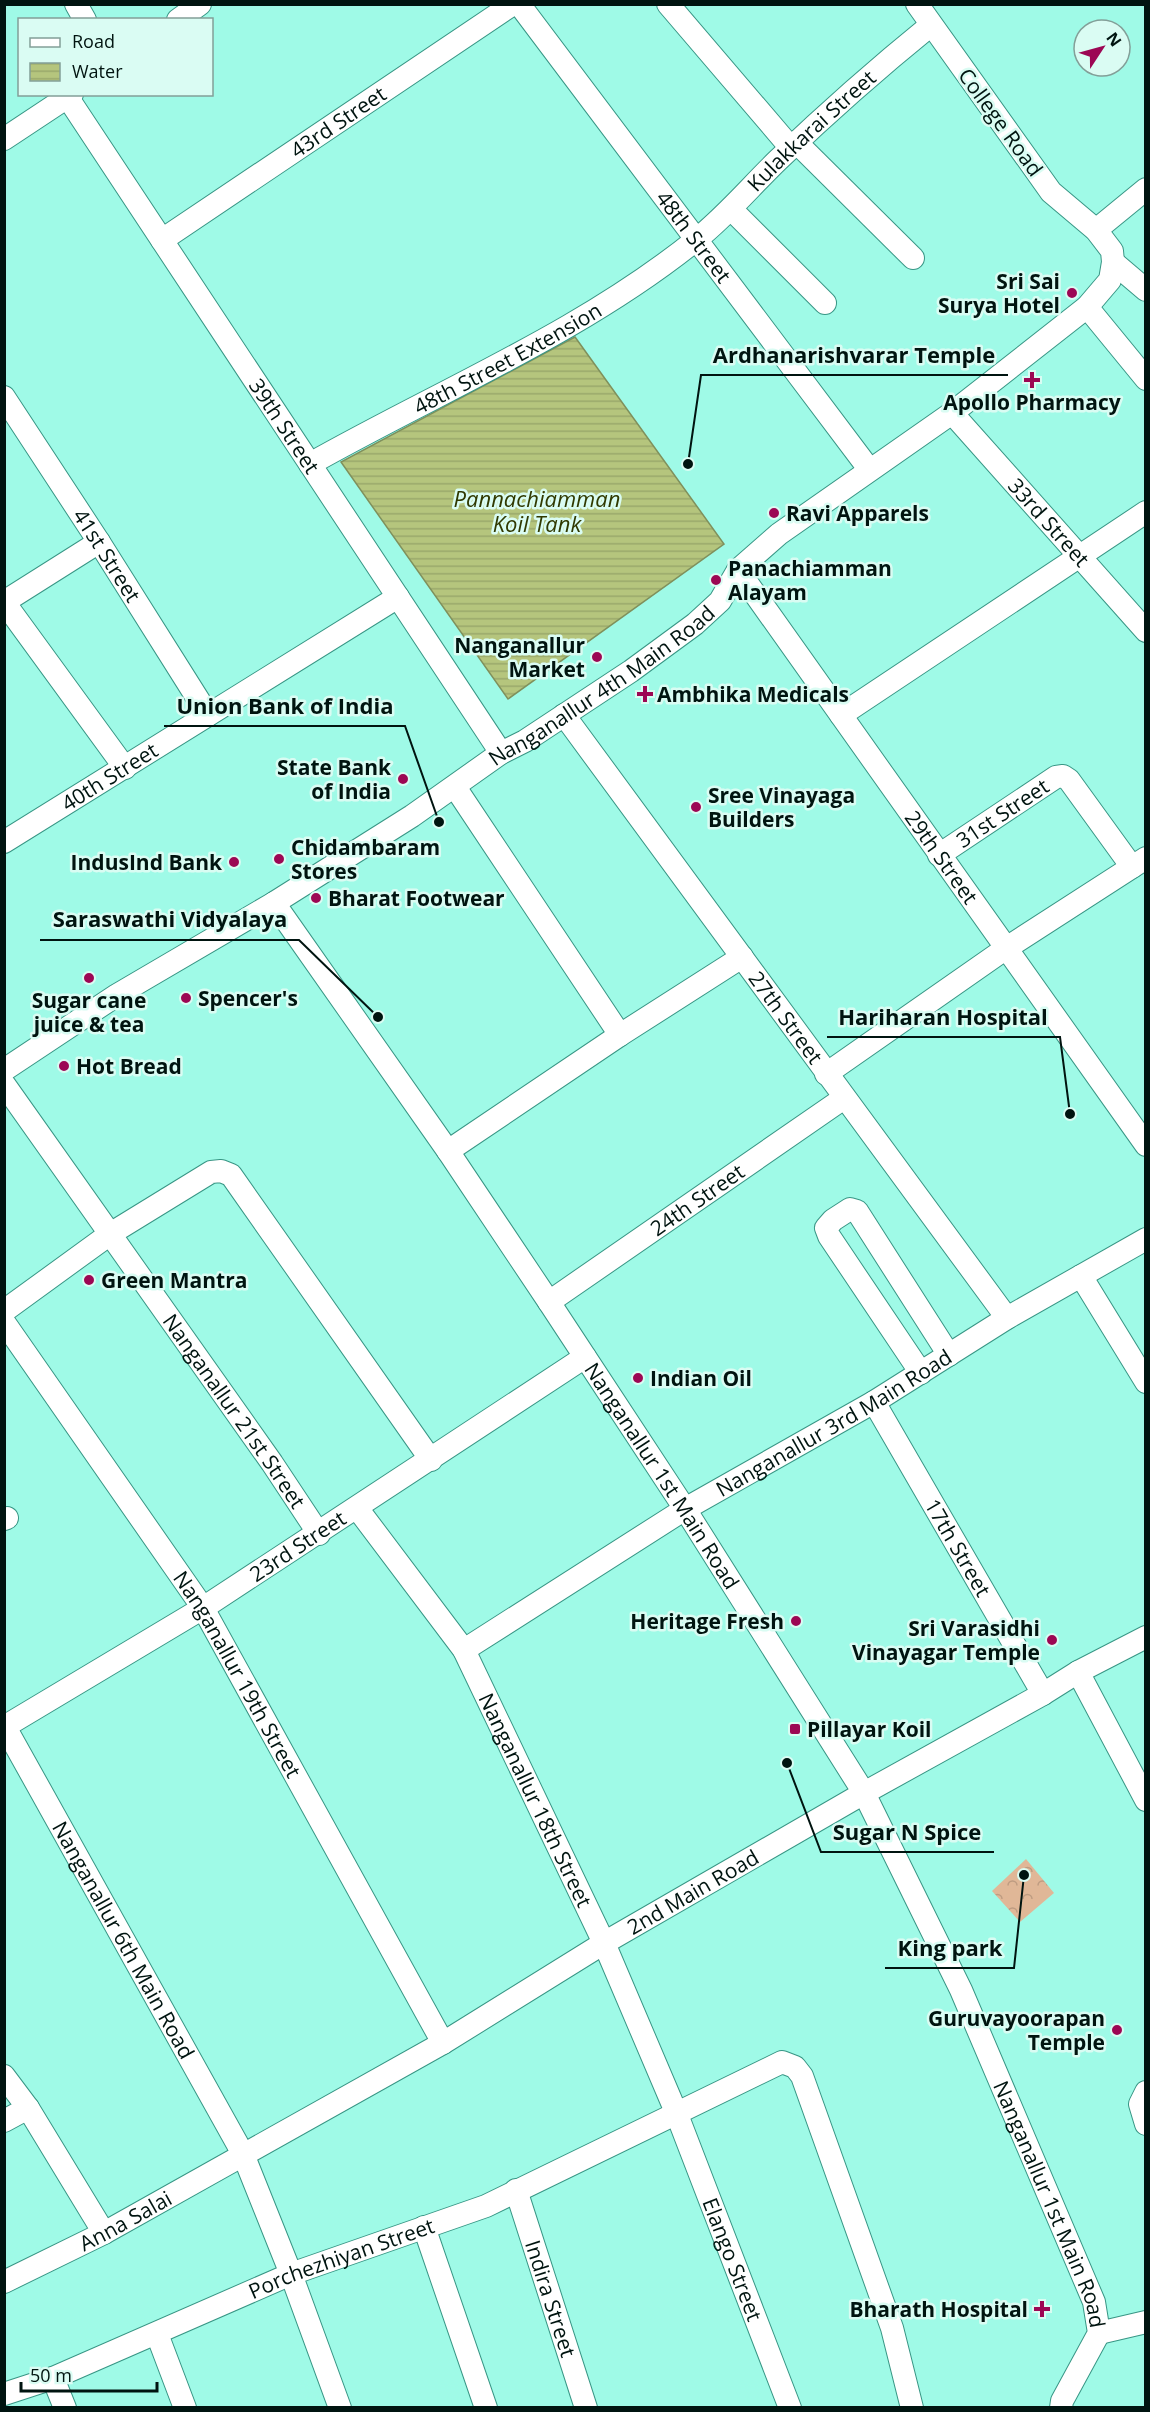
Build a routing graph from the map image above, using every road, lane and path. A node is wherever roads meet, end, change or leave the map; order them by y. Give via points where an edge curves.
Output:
1 (76, 4) edge
2 (200, 4) edge
3 (513, 4) edge
4 (519, 4) edge
5 (668, 4) edge
6 (927, 12) edge
7 (84, 18) edge
8 (181, 18) edge
9 (70, 96) edge
10 (8, 129) edge
11 (794, 145) junction
12 (1146, 189) edge
13 (731, 209) junction
14 (1096, 230) junction
15 (696, 239) junction
16 (162, 240) junction
17 (913, 258) dead end
18 (1113, 262) junction
19 (1146, 290) edge
20 (825, 303) dead end
21 (1087, 307) junction
22 (1146, 379) edge
23 (4, 398) edge
24 (952, 413) junction
25 (310, 464) junction
26 (870, 469) junction
27 (1146, 512) edge
28 (99, 542) junction
29 (1080, 557) junction
30 (738, 570) junction
31 (398, 597) junction
32 (4, 602) edge
33 (1146, 631) edge
34 (208, 715) junction
35 (564, 715) junction
36 (841, 715) junction
37 (501, 753) junction
38 (125, 768) junction
39 (455, 787) junction
40 (4, 842) edge
41 (939, 855) junction
42 (1139, 862) edge
43 (274, 903) junction
44 (1005, 949) junction
45 (742, 957) junction
46 (620, 1035) junction
47 (4, 1070) edge
48 (826, 1074) junction
49 (4, 1084) edge
50 (844, 1098) junction
51 (1146, 1144) edge
52 (448, 1151) junction
53 (110, 1234) junction
54 (1146, 1239) edge
55 (1081, 1276) junction
56 (549, 1302) junction
57 (4, 1311) edge
58 (1008, 1318) junction
59 (4, 1323) edge
60 (950, 1354) junction
61 (585, 1357) junction
62 (921, 1372) junction
63 (1146, 1382) edge
64 (874, 1402) junction
65 (431, 1460) junction
66 (357, 1508) junction
67 (685, 1509) junction
68 (319, 1534) junction
69 (204, 1608) junction
70 (1146, 1637) edge
71 (464, 1650) junction
72 (1078, 1672) junction
73 (1043, 1694) junction
74 (5, 1726) edge
75 (864, 1793) junction
76 (1146, 1800) edge
77 (604, 1943) junction
78 (443, 2043) junction
79 (4, 2076) edge
80 (1146, 2092) edge
81 (27, 2108) junction
82 (676, 2112) junction
83 (4, 2121) edge
84 (1146, 2124) edge
85 (243, 2154) junction
86 (516, 2190) junction
87 (424, 2227) junction
88 (104, 2233) junction
89 (291, 2274) junction
90 (4, 2282) edge
91 (1146, 2322) edge
92 (1099, 2333) junction
93 (157, 2334) junction
94 (53, 2378) junction
95 (4, 2394) edge
96 (65, 2408) edge
97 (185, 2408) edge
98 (340, 2408) edge
99 (486, 2408) edge
100 (586, 2408) edge
101 (790, 2408) edge
102 (912, 2408) edge
103 (1061, 2408) edge

1 - 7 street
2 - 8 street
3 - 16 street, 43rd Street
4 - 15 street, 48th Street
5 - 11 street
6 - 11 street, Kulakkarai Street via 882,64
6 - 14 street, College Road via 1051,192
9 - 10 street
9 - 16 street, 39th Street
11 - 13 street, Kulakkarai Street
11 - 17 street
12 - 14 street
13 - 15 street, Kulakkarai Street
13 - 20 street
14 - 18 street via 1112,251
15 - 25 street, 48th Street Extension via 574,321
15 - 26 street, 48th Street
16 - 25 street, 39th Street
18 - 19 street
18 - 21 street, Nanganallur 4th Main Road via 1110,280
21 - 22 street
21 - 24 street, Nanganallur 4th Main Road
23 - 28 street, 41st Street
24 - 26 street, Nanganallur 4th Main Road
24 - 29 street, 33rd Street
25 - 31 street, 39th Street
26 - 30 street, Nanganallur 4th Main Road via 786,528
27 - 29 street
28 - 32 street
28 - 34 street, 41st Street
29 - 33 street, 33rd Street
29 - 36 street
30 - 35 street, Nanganallur 4th Main Road via 720,601 694,624
30 - 36 street, 29th Street
31 - 34 street, 40th Street
31 - 37 street, 39th Street
32 - 38 street
34 - 38 street, 40th Street
35 - 37 street, Nanganallur 4th Main Road
35 - 45 street, 27th Street
36 - 41 street, 29th Street
37 - 39 street, Nanganallur 4th Main Road
38 - 40 street, 40th Street
39 - 43 street, Nanganallur 4th Main Road
39 - 46 street
41 - 42 street, 31st Street via 1063,776
41 - 44 street, 29th Street
42 - 44 street
43 - 47 street, Nanganallur 4th Main Road via 117,995
43 - 52 street, Nanganallur 1st Main Road
44 - 48 street
44 - 51 street, 29th Street
45 - 46 street
45 - 48 street, 27th Street
46 - 52 street
48 - 50 street, 27th Street
49 - 53 street, Nanganallur 21st Street
50 - 56 street, 24th Street
50 - 58 street, 27th Street
52 - 56 street, Nanganallur 1st Main Road
53 - 57 street
53 - 65 street via 211,1172 231,1175
53 - 68 street, Nanganallur 21st Street
54 - 55 street, Nanganallur 3rd Main Road
55 - 58 street, Nanganallur 3rd Main Road
55 - 63 street
56 - 61 street, Nanganallur 1st Main Road
58 - 60 street, Nanganallur 3rd Main Road
59 - 69 street, Nanganallur 19th Street
60 - 62 street, Nanganallur 3rd Main Road
60 - 62 street via 857,1211 850,1209 826,1228 829,1236
61 - 65 street, 23rd Street
61 - 67 street, Nanganallur 1st Main Road
62 - 64 street, Nanganallur 3rd Main Road
64 - 67 street, Nanganallur 3rd Main Road
64 - 73 street, 17th Street
65 - 66 street, 23rd Street
66 - 68 street, 23rd Street
66 - 71 street, Nanganallur 18th Street
67 - 71 street, Nanganallur 3rd Main Road
67 - 75 street, Nanganallur 1st Main Road
68 - 69 street, 23rd Street
69 - 74 street, 23rd Street
69 - 78 street, Nanganallur 19th Street
70 - 72 street, 2nd Main Road
71 - 77 street, Nanganallur 18th Street
72 - 73 street, 2nd Main Road
72 - 76 street
73 - 75 street, 2nd Main Road
74 - 85 street, Nanganallur 6th Main Road
75 - 77 street, 2nd Main Road
75 - 92 street, Nanganallur 1st Main Road via 961,1990 1008,2097 1094,2302
77 - 78 street, 2nd Main Road
77 - 82 street, Nanganallur 18th Street
78 - 85 street, 2nd Main Road
79 - 81 street
80 - 84 street via 1140,2104
81 - 83 street
81 - 88 street
82 - 86 street, Porchezhiyan Street
82 - 101 street, Elango Street
82 - 102 street, Porchezhiyan Street via 782,2062 795,2067 802,2076 892,2328
85 - 88 street, Anna Salai
85 - 89 street, Nanganallur 6th Main Road
86 - 87 street, Porchezhiyan Street via 486,2206
86 - 100 street, Indira Street
87 - 89 street, Porchezhiyan Street
87 - 99 street
88 - 90 street, Anna Salai
89 - 93 street, Porchezhiyan Street
89 - 98 street, Nanganallur 6th Main Road
91 - 92 street
92 - 103 street, Nanganallur 1st Main Road
93 - 94 street, Porchezhiyan Street
93 - 97 street
94 - 95 street, Porchezhiyan Street
94 - 96 street

